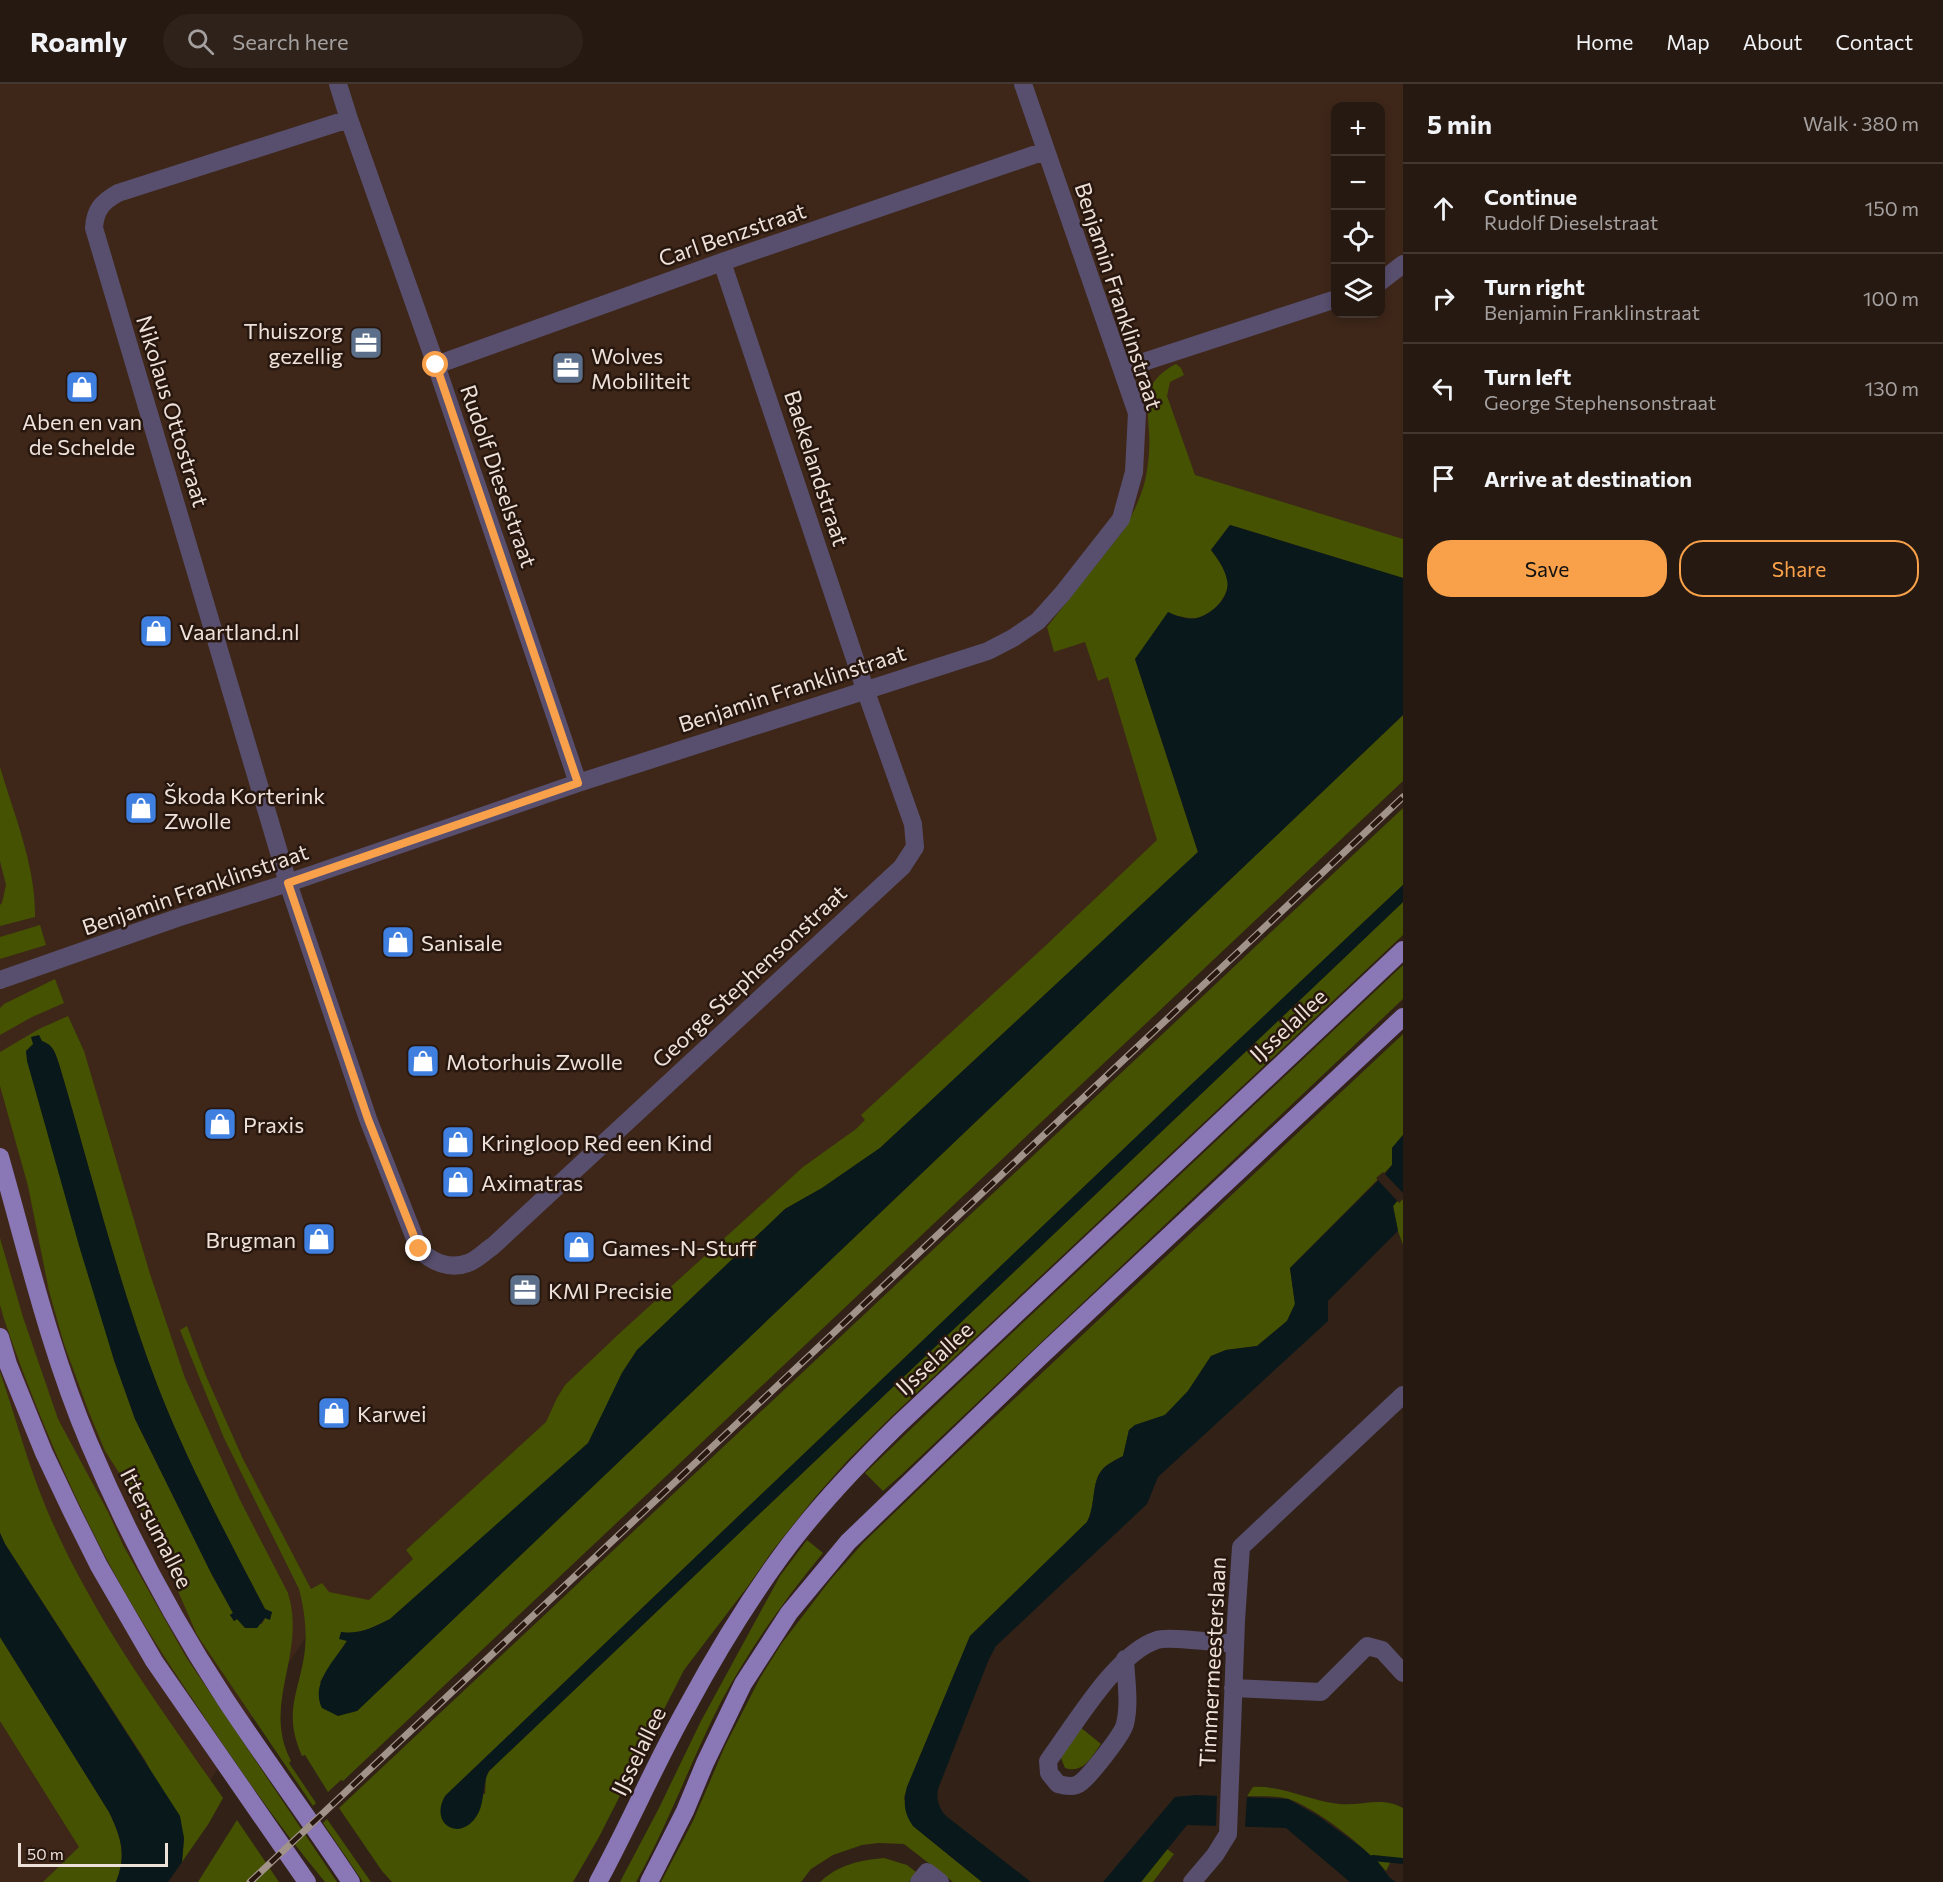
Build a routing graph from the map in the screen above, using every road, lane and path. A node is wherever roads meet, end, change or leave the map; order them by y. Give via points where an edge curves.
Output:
1 (338, 84) edge
2 (1023, 84) edge
3 (349, 119) junction
4 (1045, 151) junction
5 (722, 262) junction
6 (1403, 264) edge
7 (1385, 278) edge
8 (1331, 300) edge
9 (436, 365) junction
10 (1122, 369) junction
11 (865, 689) junction
12 (578, 783) junction
13 (288, 883) junction
14 (1403, 950) edge
15 (0, 980) edge
16 (1403, 1017) edge
17 (0, 1157) edge
18 (0, 1337) edge
19 (1403, 1395) edge
20 (1235, 1644) junction
21 (1125, 1659) junction
22 (1403, 1673) edge
23 (1233, 1688) junction
24 (306, 1882) edge
25 (351, 1882) edge
26 (598, 1882) edge
27 (650, 1882) edge
28 (919, 1882) edge
29 (940, 1882) edge
30 (1192, 1882) edge

1 - 3 street, Rudolf Dieselstraat
2 - 4 street, Benjamin Franklinstraat
3 - 9 street, Rudolf Dieselstraat
3 - 13 street, Nikolaus Ottostraat via 118,193 98,210 94,228
4 - 5 street, Carl Benzstraat
4 - 10 street, Benjamin Franklinstraat
5 - 9 street, Carl Benzstraat
5 - 11 street, Baekelandstraat
6 - 7 street
8 - 10 street
9 - 12 street, Rudolf Dieselstraat
10 - 11 street, Benjamin Franklinstraat via 1137,413 1134,472 1121,519 1089,561 1038,621 1013,638 988,651
11 - 12 street, Benjamin Franklinstraat
11 - 13 street, George Stephensonstraat via 913,824 915,847 902,867 501,1238 467,1264 442,1265 419,1249 368,1119
12 - 13 street, Benjamin Franklinstraat
13 - 15 street, Benjamin Franklinstraat
14 - 26 main road, IJsselallee via 899,1424 824,1503 781,1556 709,1668
16 - 27 main road via 848,1542 789,1613 743,1684
17 - 25 main road, Ittersumallee via 63,1376 117,1503 188,1640
18 - 24 main road via 44,1453 99,1566 154,1660
19 - 20 street, Timmermeesterslaan via 1241,1547
20 - 21 street via 1159,1639
20 - 23 street, Timmermeesterslaan
21 - 21 street via 1048,1761 1049,1773 1058,1784 1079,1784 1118,1739 1125,1725
22 - 23 street via 1382,1650 1367,1646 1321,1692
23 - 30 street, Timmermeesterslaan via 1228,1834
28 - 29 street via 927,1872

